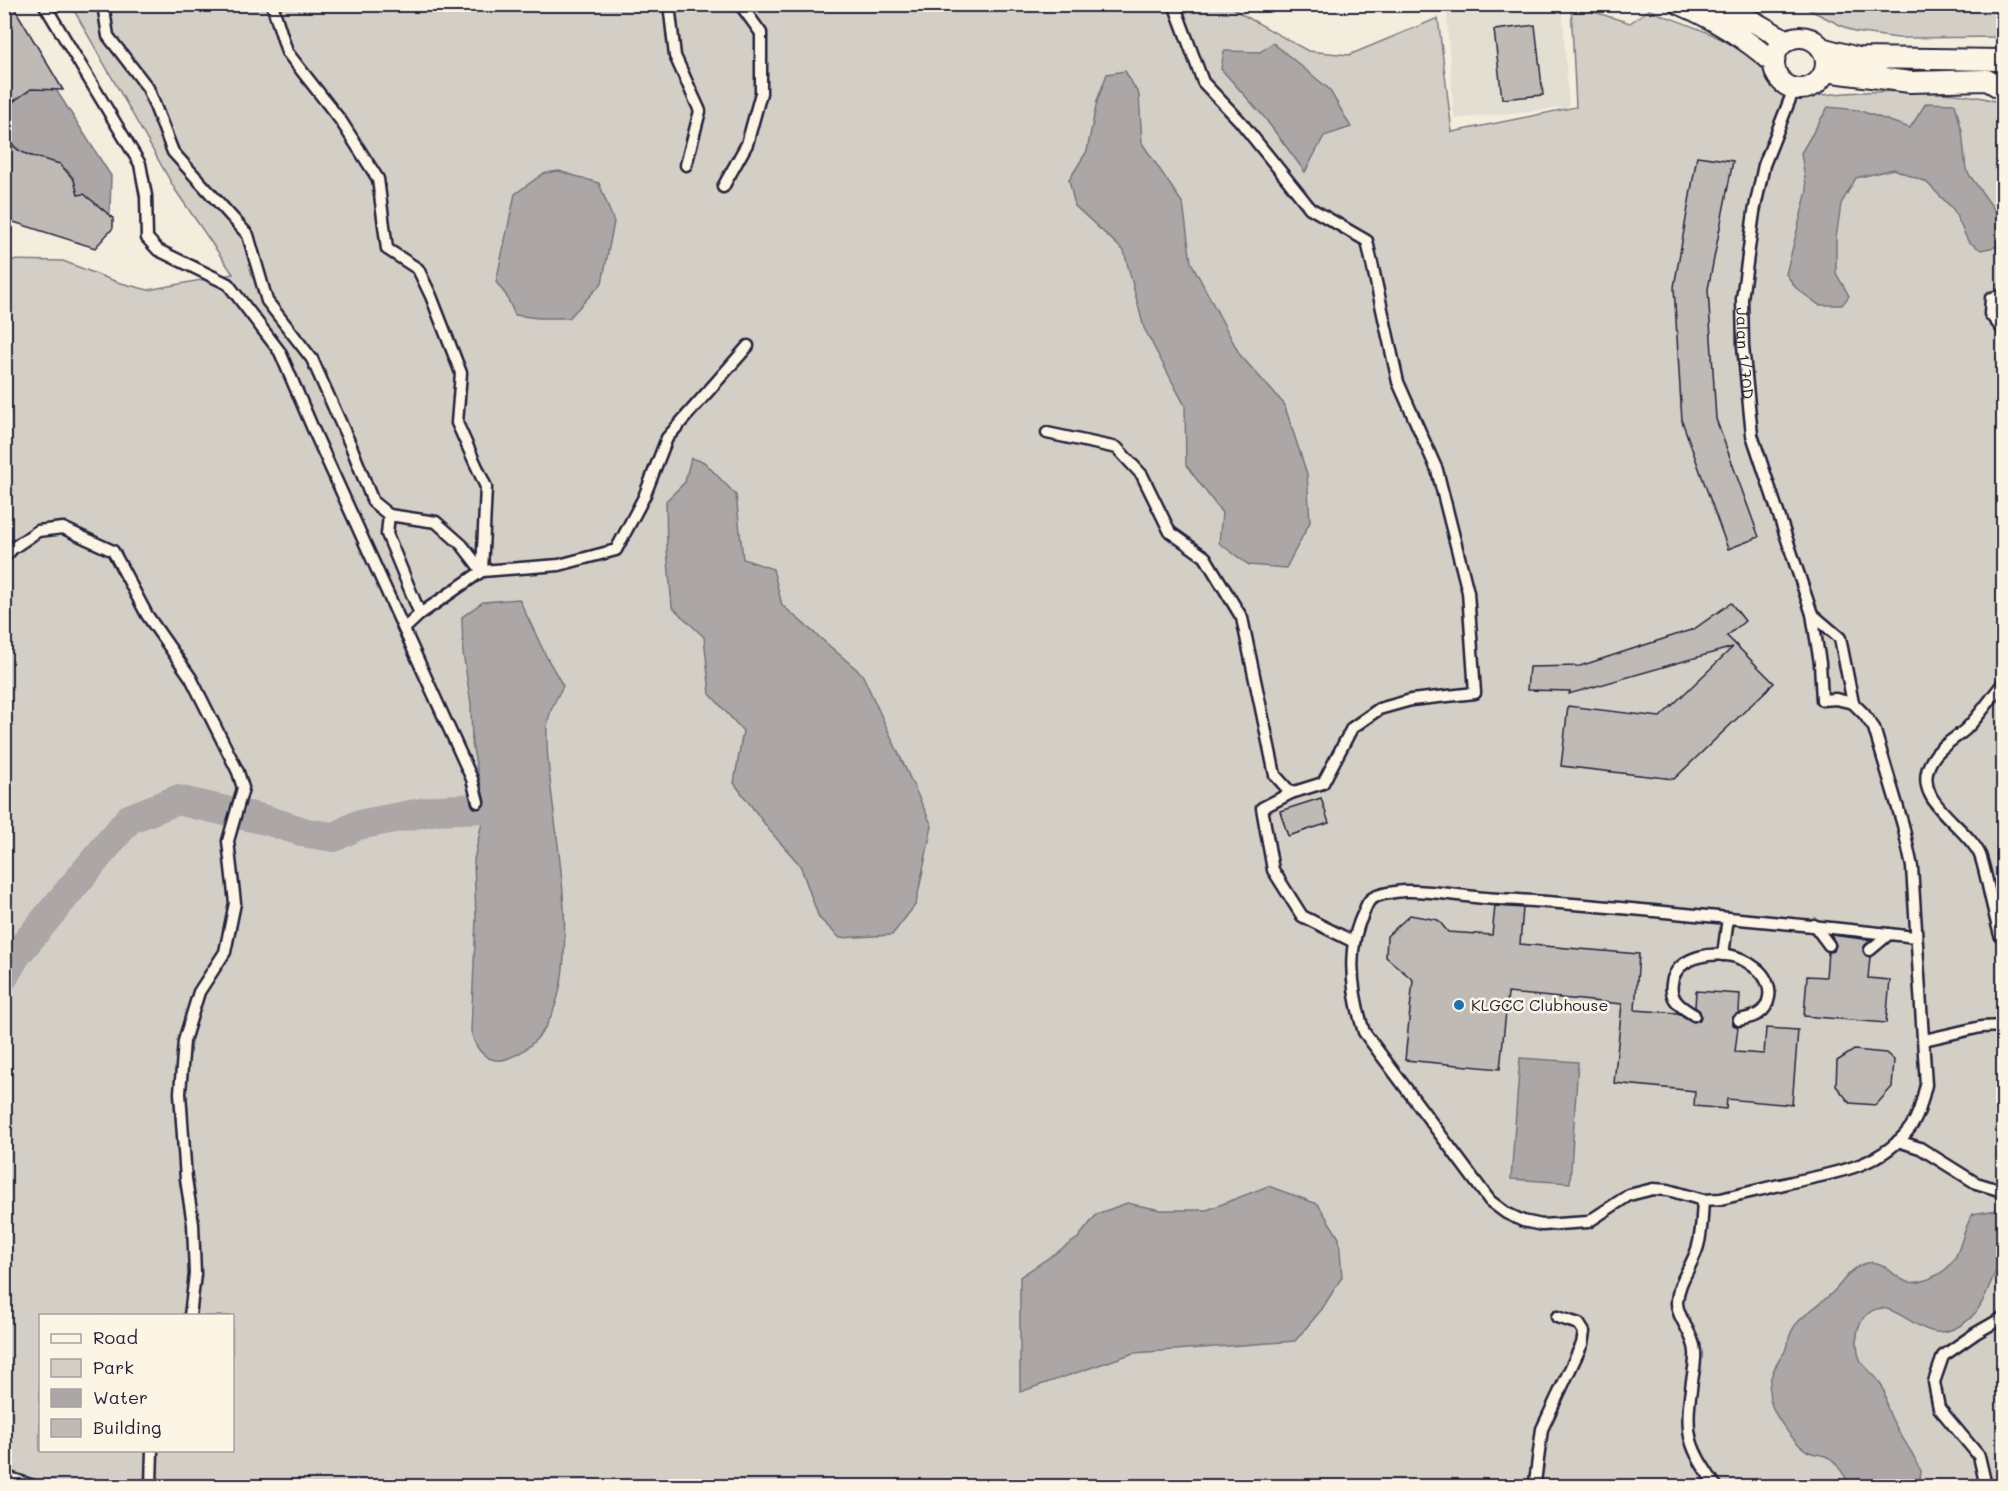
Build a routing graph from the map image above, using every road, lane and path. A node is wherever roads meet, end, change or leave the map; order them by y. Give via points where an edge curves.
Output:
1 (44, 4) edge
2 (103, 4) edge
3 (272, 4) edge
4 (669, 4) edge
5 (740, 4) edge
6 (1174, 4) edge
7 (1680, 4) edge
8 (1718, 4) edge
9 (1787, 41) junction
10 (1821, 48) junction
11 (2004, 60) edge
12 (1774, 63) junction
13 (1824, 71) junction
14 (1794, 89) junction
15 (2004, 90) edge
16 (686, 165) dead end
17 (723, 187) dead end
18 (2004, 295) edge
19 (2004, 331) edge
20 (748, 346) dead end
21 (1047, 433) dead end
22 (388, 515) junction
23 (4, 558) edge
24 (482, 571) junction
25 (420, 614) junction
26 (1812, 614) junction
27 (404, 629) junction
28 (2004, 682) edge
29 (1853, 703) junction
30 (1291, 793) junction
31 (478, 802) dead end
32 (1728, 918) junction
33 (1814, 926) junction
34 (1889, 934) junction
35 (1915, 937) junction
36 (2004, 941) edge
37 (1354, 942) junction
38 (1829, 945) dead end
39 (1870, 950) dead end
40 (1723, 956) junction
41 (1694, 1016) dead end
42 (1739, 1020) dead end
43 (2004, 1026) edge
44 (1924, 1040) junction
45 (1898, 1141) junction
46 (2004, 1198) edge
47 (1703, 1200) junction
48 (190, 1314) edge
49 (1557, 1317) dead end
50 (2004, 1317) edge
51 (152, 1452) edge
52 (4, 1476) edge
53 (34, 1486) edge
54 (151, 1486) edge
55 (1537, 1486) edge
56 (1716, 1486) edge
57 (1986, 1486) edge

1 - 27 lane via 140,165 146,196 147,238 158,250 228,284 280,352
2 - 22 lane via 108,36 148,88 173,152 248,235 267,301 312,359 373,502
3 - 24 lane via 287,52 341,121 378,179 387,249 418,269 461,373 457,423 486,487
4 - 16 lane via 675,56 700,111
5 - 17 lane via 761,33 761,93 747,144
6 - 30 lane via 1203,82 1310,208 1367,241 1398,382 1437,470 1468,592 1475,693 1411,700 1379,709 1352,729 1323,783
7 - 12 street via 1709,17
8 - 9 street
9 - 10 street via 1809,39
9 - 12 street via 1776,52
10 - 11 street via 1858,58
10 - 13 street
12 - 14 street via 1780,81
13 - 14 street via 1816,83
13 - 15 street via 1910,82 1987,80
14 - 26 lane, Jalan 1/70D via 1764,165 1754,212 1742,299 1743,346 1752,435
18 - 19 lane via 1992,298 1990,314
20 - 24 lane via 667,438 644,497 616,550 559,565
21 - 30 lane via 1117,448 1142,475 1170,532 1205,557 1242,618 1275,775
22 - 24 lane via 436,522 462,545
22 - 25 lane via 387,534
23 - 48 lane via 38,531 63,528 113,551 147,615 191,678 243,788 228,841 235,903 225,952 199,992 184,1041 180,1093 195,1274
24 - 25 lane
25 - 27 lane
26 - 29 lane via 1840,638
26 - 29 lane, Jalan 1/70D via 1822,700
27 - 31 lane via 472,779
28 - 36 lane via 1972,723 1933,759 1927,785 1929,796 1980,855
29 - 35 lane via 1874,729 1903,825 1912,867
30 - 37 lane via 1262,808 1273,870 1302,916
32 - 33 lane
32 - 37 lane via 1403,891 1370,900 1358,922
32 - 40 lane
33 - 34 lane
33 - 38 lane
34 - 35 lane
34 - 39 lane
35 - 44 lane
37 - 47 lane via 1356,1007 1364,1032 1490,1201 1506,1213 1542,1225 1569,1224 1588,1222 1629,1195 1653,1189
40 - 41 lane via 1695,958 1679,966 1673,976 1671,989 1675,1000
40 - 42 lane via 1741,958 1767,981 1770,996 1762,1012
43 - 44 lane
44 - 45 lane via 1926,1084 1912,1126
45 - 46 lane via 1920,1148 1976,1183 1999,1190
45 - 47 lane via 1856,1167
47 - 56 lane via 1698,1246 1677,1303 1696,1354 1687,1412 1689,1438
49 - 55 lane via 1579,1324 1584,1332 1542,1429
50 - 57 lane via 1942,1356 1934,1382 1939,1408 1979,1456
51 - 54 lane
52 - 53 lane

